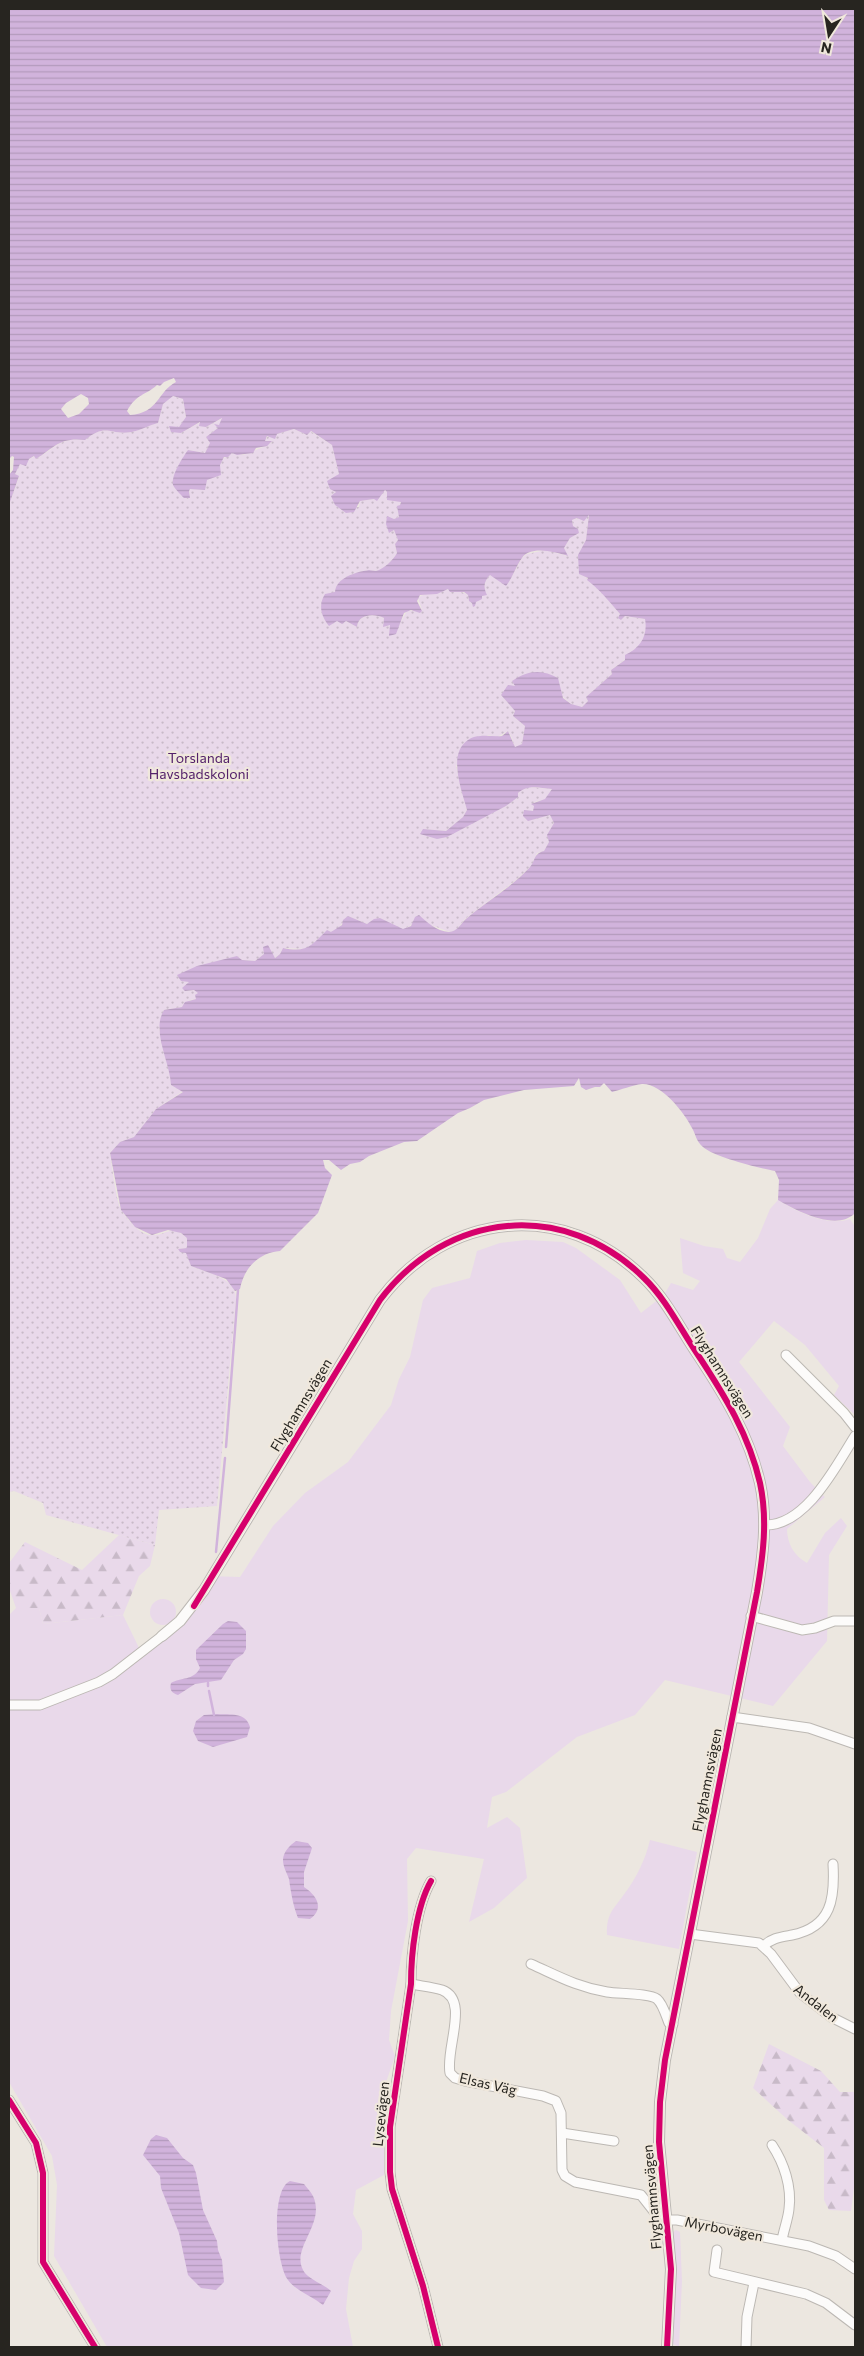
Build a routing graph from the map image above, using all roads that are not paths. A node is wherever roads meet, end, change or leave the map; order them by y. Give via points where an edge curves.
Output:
1 (786, 1355) dead end
2 (855, 1427) edge
3 (855, 1436) edge
4 (765, 1525) junction
5 (751, 1616) junction
6 (855, 1620) edge
7 (162, 1636) joint
8 (9, 1705) edge
9 (732, 1717) junction
10 (855, 1744) edge
11 (833, 1864) dead end
12 (430, 1881) dead end
13 (690, 1934) junction
14 (764, 1946) junction
15 (531, 1964) dead end
16 (411, 1984) junction
17 (673, 2024) junction
18 (855, 2029) edge
19 (9, 2100) edge
20 (562, 2133) junction
21 (614, 2141) dead end
22 (772, 2145) dead end
23 (666, 2217) junction
24 (782, 2240) junction
25 (717, 2250) dead end
26 (855, 2269) edge
27 (754, 2283) junction
28 (855, 2325) edge
29 (95, 2347) edge
30 (438, 2347) edge
31 (667, 2347) edge
32 (746, 2347) edge

1 - 2 street
3 - 4 street via 810,1502 776,1525
4 - 5 street, Flyghamnsvägen
4 - 7 street, Flyghamnsvägen via 757,1470 740,1423 672,1315 644,1278 602,1246 566,1232 530,1226 487,1229 457,1238 428,1253 386,1292 204,1590 180,1621
5 - 6 street via 802,1630 834,1621
5 - 9 street, Flyghamnsvägen
7 - 8 street via 99,1682 40,1705
9 - 10 street, Flyghamnsvägen via 809,1728
9 - 13 street, Flyghamnsvägen
11 - 14 street via 833,1898 821,1920 806,1931 773,1939
12 - 16 street, Lysevägen via 422,1901
13 - 14 street
13 - 17 street, Flyghamnsvägen
14 - 18 street, Andalen via 800,1993 831,2017
15 - 17 street via 571,1984 605,1992 647,1994 656,1999 669,2023
16 - 20 street, Elsas Väg via 442,1990 454,1999 457,2011 450,2049 450,2073 455,2078 551,2099 559,2106
16 - 30 street, Lysevägen via 390,2127 390,2172 392,2189 423,2286
17 - 23 street, Flyghamnsvägen via 659,2118 659,2161
19 - 29 street via 36,2143 43,2173 43,2262
20 - 21 street
20 - 23 street, Elsas Väg via 562,2170 569,2180 634,2192 641,2195 656,2214
22 - 24 street, Myrbovägen via 781,2159 788,2188 789,2208
23 - 24 street, Myrbovägen
23 - 31 street, Flyghamnsvägen via 671,2269
24 - 26 street, Myrbovägen via 826,2252
25 - 27 street via 714,2272
27 - 28 street via 806,2294 826,2303
27 - 32 street via 747,2316

